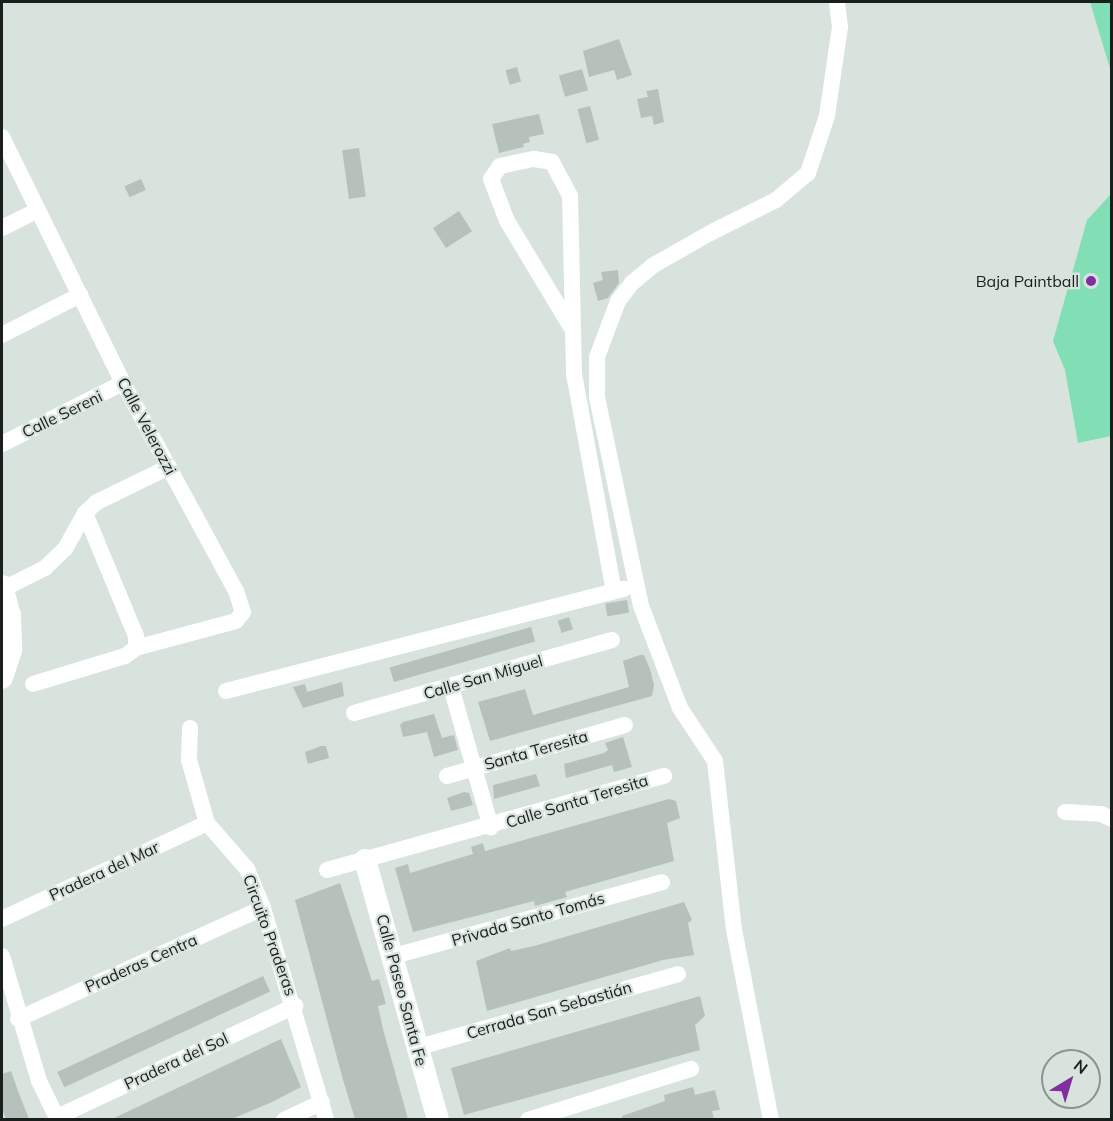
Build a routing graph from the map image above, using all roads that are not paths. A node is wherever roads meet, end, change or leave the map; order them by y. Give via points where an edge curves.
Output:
1 (837, 2) edge
2 (2, 137) edge
3 (38, 210) junction
4 (2, 228) edge
5 (80, 295) junction
6 (571, 327) junction
7 (2, 335) edge
8 (123, 383) junction
9 (2, 444) edge
10 (169, 467) junction
11 (85, 513) junction
12 (636, 585) junction
13 (2, 588) edge
14 (614, 591) junction
15 (612, 640) dead end
16 (136, 648) junction
17 (2, 678) edge
18 (33, 684) dead end
19 (451, 687) junction
20 (226, 691) dead end
21 (354, 713) dead end
22 (626, 725) dead end
23 (190, 728) dead end
24 (474, 768) junction
25 (447, 776) dead end
26 (664, 776) dead end
27 (1065, 812) dead end
28 (1112, 819) edge
29 (207, 823) junction
30 (491, 827) junction
31 (365, 860) junction
32 (327, 870) dead end
33 (662, 882) dead end
34 (263, 908) junction
35 (2, 919) edge
36 (2, 956) edge
37 (394, 956) junction
38 (678, 974) dead end
39 (295, 1006) junction
40 (18, 1019) junction
41 (418, 1047) junction
42 (692, 1069) dead end
43 (322, 1102) junction
44 (57, 1118) edge
45 (284, 1119) edge
46 (326, 1119) edge
47 (438, 1119) edge
48 (528, 1119) edge
49 (771, 1119) edge

1 - 12 street via 840,27 827,116 807,173 776,200 652,266 625,292 605,329 597,357 597,397
2 - 3 street, Calle Velerozzi
3 - 4 street
3 - 5 street, Calle Velerozzi
5 - 7 street
5 - 8 street, Calle Velerozzi
6 - 6 street via 575,292 573,220 562,176 552,162 544,159 500,166 491,179 507,221
6 - 14 street via 574,374
8 - 9 street, Calle Sereni
8 - 10 street, Calle Velerozzi
10 - 11 street via 97,502
10 - 16 street, Calle Velerozzi via 236,591 243,612 236,621
11 - 13 street via 65,549 45,568
11 - 16 street via 136,636
12 - 14 street
12 - 49 street via 680,708 715,761 734,930
13 - 17 street via 10,615 11,650
14 - 20 street
15 - 19 street, Calle San Miguel
16 - 18 street via 125,656
19 - 21 street, Calle San Miguel
19 - 24 street, Calle Santa Teresita
22 - 24 street, Santa Teresita
23 - 29 street, Circuito Praderas via 189,760
24 - 25 street, Santa Teresita
24 - 30 street, Calle Santa Teresita
26 - 30 street, Calle Santa Teresita
27 - 28 street via 1101,814
29 - 34 street, Circuito Praderas via 247,869
29 - 35 street, Pradera del Mar
30 - 31 street, Calle Santa Teresita
31 - 32 street, Calle Santa Teresita
31 - 37 street, Calle Paseo Santa Fe
33 - 37 street, Privada Santo Tomás
34 - 39 street, Circuito Praderas
34 - 40 street, Praderas Centra
36 - 40 street
37 - 41 street, Calle Paseo Santa Fe
38 - 41 street, Cerrada San Sebastián
39 - 43 street, Circuito Praderas
39 - 44 street, Pradera del Sol
40 - 44 street via 39,1082
41 - 47 street, Calle Paseo Santa Fe
42 - 48 street
43 - 45 street
43 - 46 street, Circuito Praderas

